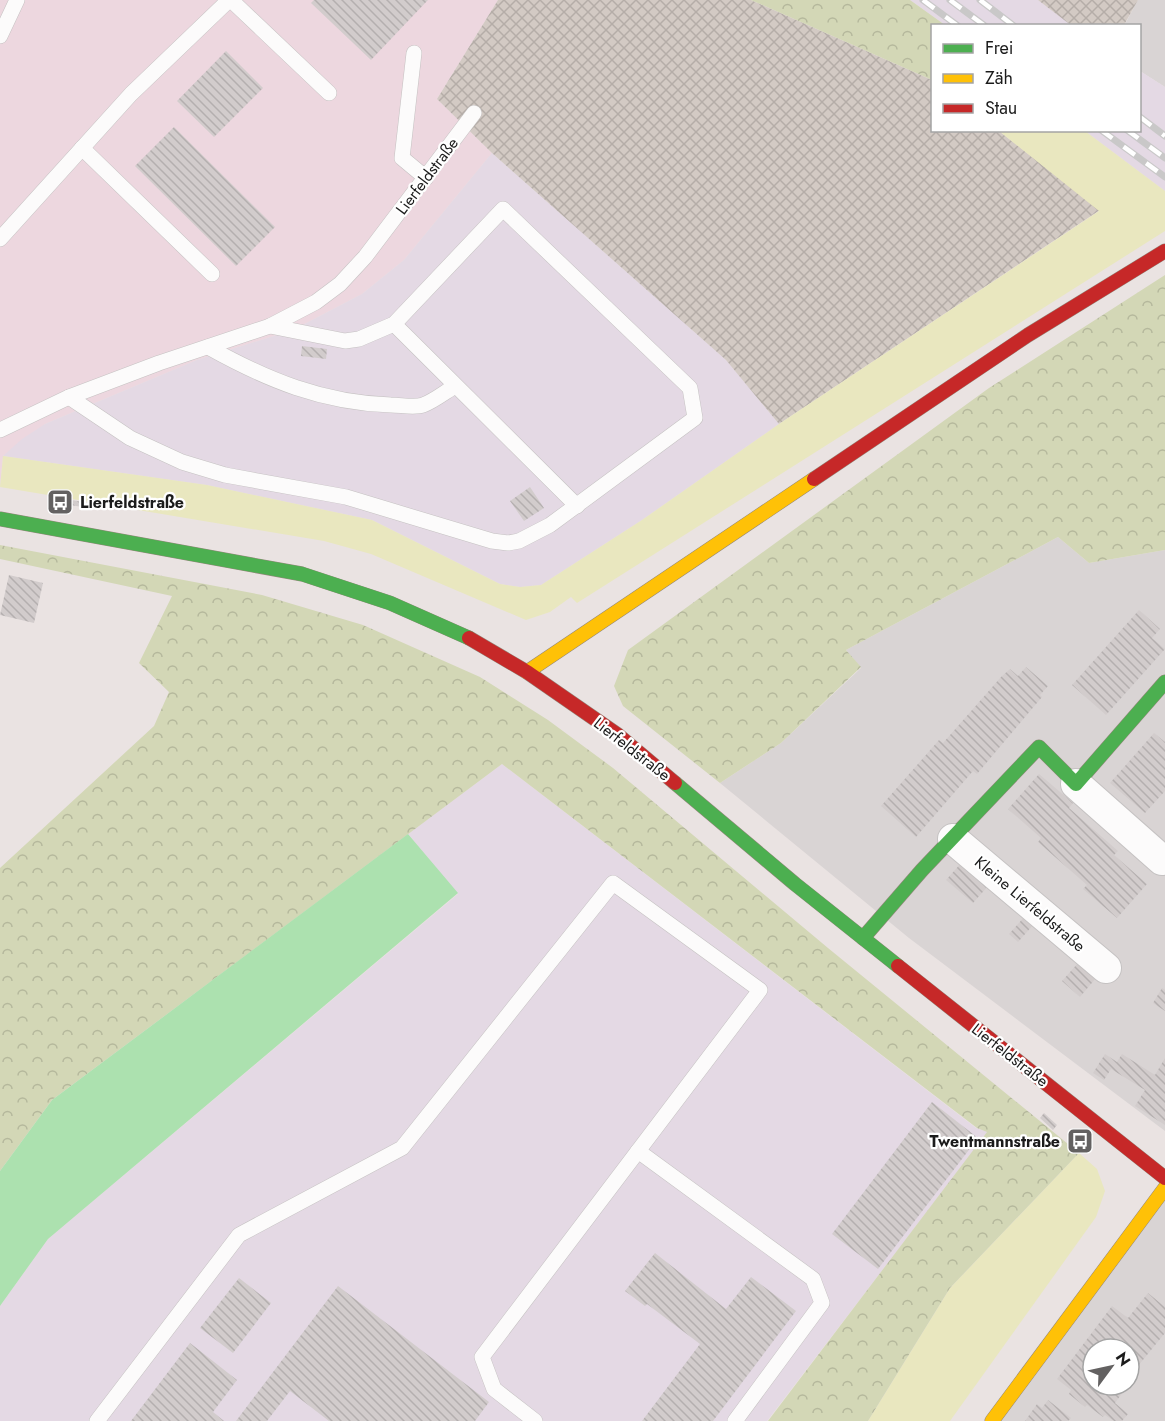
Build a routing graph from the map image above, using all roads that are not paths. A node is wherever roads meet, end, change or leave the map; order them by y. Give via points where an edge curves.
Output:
1 (17, 0) edge
2 (230, 0) edge
3 (0, 36) edge
4 (414, 53) dead end
5 (329, 93) dead end
6 (474, 113) dead end
7 (82, 148) junction
8 (426, 178) junction
9 (0, 238) edge
10 (1165, 251) edge
11 (212, 274) dead end
12 (394, 324) junction
13 (270, 326) junction
14 (208, 347) junction
15 (455, 386) junction
16 (69, 397) junction
17 (0, 430) edge
18 (577, 506) junction
19 (0, 519) edge
20 (527, 672) junction
21 (1165, 682) edge
22 (1076, 784) junction
23 (953, 839) junction
24 (1162, 860) dead end
25 (863, 938) junction
26 (1106, 968) dead end
27 (638, 1151) junction
28 (1165, 1178) edge
29 (1165, 1188) edge
30 (97, 1421) edge
31 (535, 1421) edge
32 (735, 1421) edge
33 (992, 1421) edge

1 - 3 lane
2 - 5 lane
2 - 7 lane via 131,94
4 - 8 lane via 402,158
6 - 8 lane, Lierfeldstraße
7 - 9 lane
7 - 11 lane
8 - 13 lane, Lierfeldstraße via 340,284 316,302
10 - 20 street via 1028,335
12 - 13 lane via 345,341
12 - 15 lane
12 - 18 lane via 503,209 690,388 695,418
13 - 14 lane, Lierfeldstraße
14 - 15 lane via 287,386 338,400 422,406
14 - 16 lane, Lierfeldstraße
15 - 18 lane
16 - 17 lane, Lierfeldstraße
16 - 18 lane via 130,438 182,462 225,475 346,497 492,541 508,543 529,538
19 - 20 street, Lierfeldstraße via 302,574 432,621 474,640
20 - 25 street, Lierfeldstraße via 618,735
21 - 22 street
22 - 23 street via 1039,747
22 - 24 street
23 - 25 street
23 - 26 street, Kleine Lierfeldstraße
25 - 28 street, Lierfeldstraße
27 - 30 lane via 760,990 613,884 402,1148 239,1235
27 - 31 lane via 482,1357 494,1389
27 - 32 lane via 813,1279 822,1302
29 - 33 street

